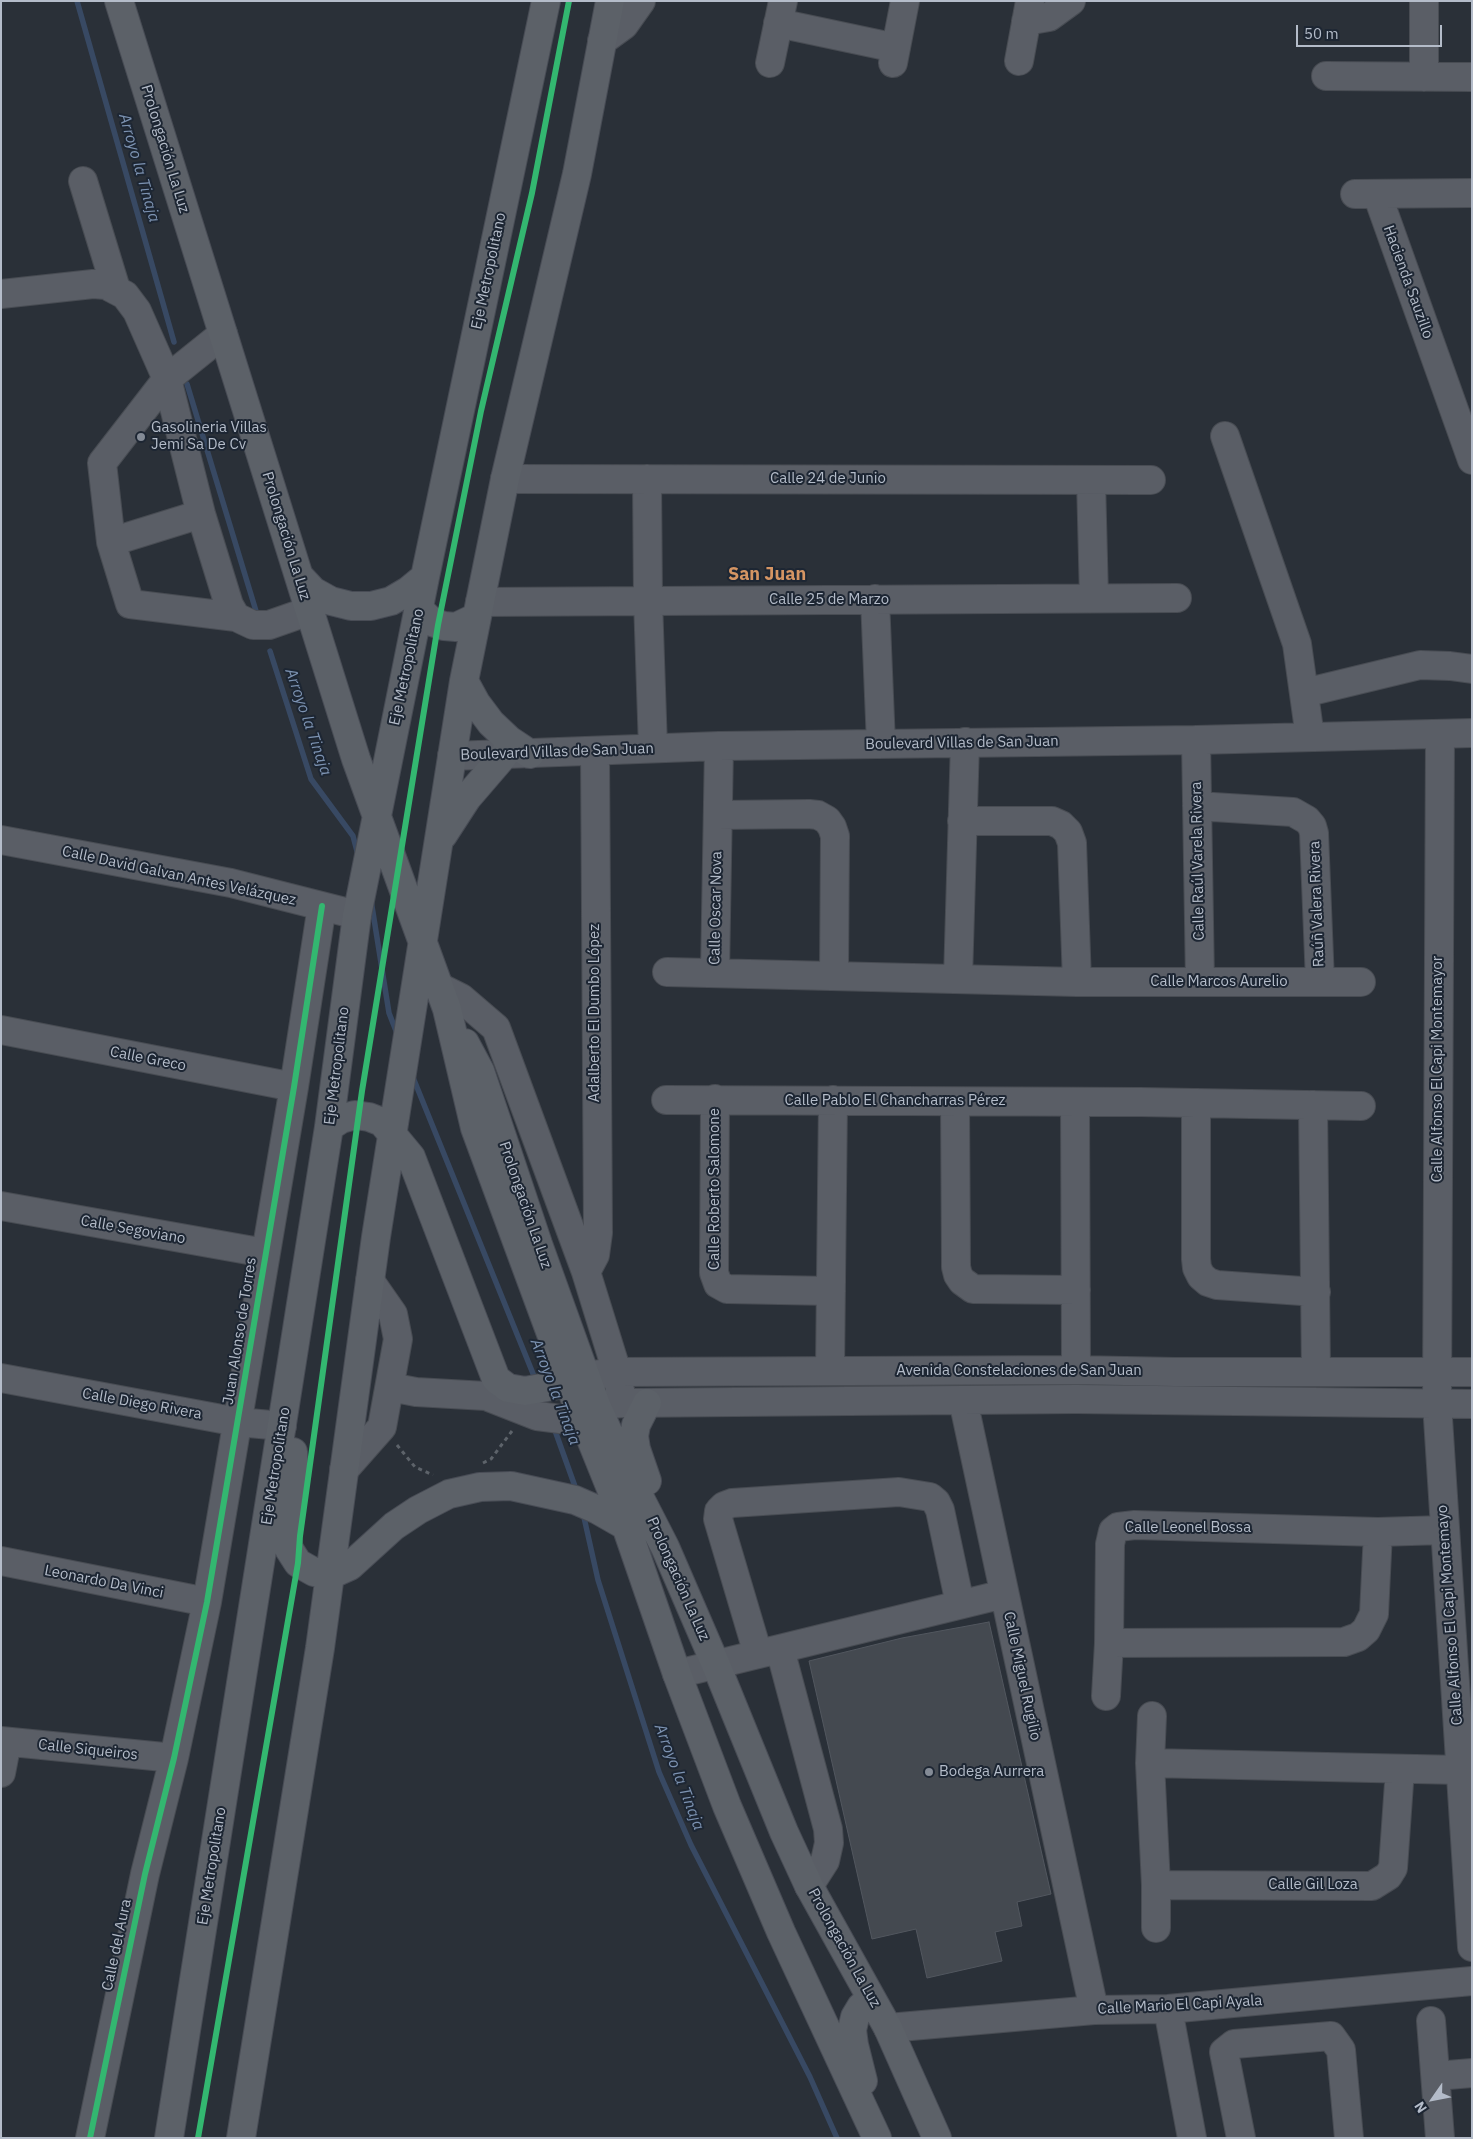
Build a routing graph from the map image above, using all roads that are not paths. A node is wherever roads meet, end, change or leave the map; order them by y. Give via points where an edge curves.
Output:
1 (119, 1) edge
2 (546, 1) edge
3 (610, 1) edge
4 (641, 1) edge
5 (905, 1) edge
6 (1071, 1) edge
7 (1424, 1) edge
8 (1028, 11) edge
9 (781, 12) edge
10 (602, 41) junction
11 (1018, 61) dead end
12 (770, 63) dead end
13 (1326, 76) dead end
14 (1472, 76) edge
15 (1424, 77) junction
16 (83, 182) dead end
17 (1472, 193) edge
18 (116, 289) junction
19 (1, 294) edge
20 (223, 334) junction
21 (167, 379) junction
22 (1225, 436) dead end
23 (1472, 460) edge
24 (505, 479) junction
25 (647, 479) junction
26 (1091, 480) junction
27 (1151, 480) dead end
28 (201, 514) junction
29 (111, 542) junction
30 (299, 576) junction
31 (425, 577) junction
32 (1094, 598) junction
33 (1177, 598) dead end
34 (875, 599) junction
35 (648, 600) junction
36 (419, 609) junction
37 (479, 609) junction
38 (309, 611) junction
39 (236, 617) junction
40 (1472, 669) edge
41 (464, 681) junction
42 (1304, 692) junction
43 (1472, 733) edge
44 (1440, 734) junction
45 (1310, 737) junction
46 (1196, 740) junction
47 (964, 742) junction
48 (880, 744) junction
49 (719, 746) junction
50 (653, 748) junction
51 (594, 751) junction
52 (517, 755) junction
53 (452, 756) junction
54 (1197, 806) junction
55 (377, 812) junction
56 (718, 815) junction
57 (962, 822) junction
58 (1, 840) edge
59 (437, 845) junction
60 (322, 906) junction
61 (357, 915) junction
62 (422, 942) junction
63 (667, 972) dead end
64 (715, 972) junction
65 (834, 976) junction
66 (900, 978) joint
67 (958, 979) junction
68 (1077, 982) junction
69 (1200, 982) junction
70 (1320, 982) junction
71 (1361, 982) dead end
72 (443, 998) junction
73 (1, 1030) edge
74 (294, 1087) junction
75 (715, 1099) junction
76 (666, 1100) dead end
77 (833, 1100) junction
78 (955, 1102) junction
79 (1075, 1102) junction
80 (1196, 1103) junction
81 (1313, 1104) junction
82 (1360, 1106) dead end
83 (329, 1127) junction
84 (392, 1132) junction
85 (596, 1175) junction
86 (551, 1178) junction
87 (1, 1206) edge
88 (265, 1253) junction
89 (586, 1272) junction
90 (370, 1281) junction
91 (1076, 1290) junction
92 (831, 1291) junction
93 (1316, 1292) junction
94 (1076, 1370) junction
95 (830, 1371) junction
96 (617, 1372) junction
97 (1316, 1372) junction
98 (1437, 1372) junction
99 (1472, 1372) edge
100 (1, 1378) edge
101 (390, 1387) junction
102 (963, 1400) junction
103 (516, 1401) junction
104 (590, 1401) junction
105 (1437, 1404) junction
106 (1472, 1404) edge
107 (238, 1422) junction
108 (282, 1426) junction
109 (344, 1470) junction
110 (626, 1526) junction
111 (1444, 1530) junction
112 (1378, 1532) junction
113 (665, 1548) junction
114 (1, 1561) edge
115 (330, 1574) junction
116 (1004, 1594) junction
117 (207, 1602) junction
118 (960, 1604) junction
119 (1109, 1643) junction
120 (769, 1651) junction
121 (716, 1665) junction
122 (1463, 1669) edge
123 (677, 1674) junction
124 (1106, 1696) dead end
125 (1152, 1716) dead end
126 (4, 1741) edge
127 (174, 1758) junction
128 (1150, 1764) junction
129 (1400, 1769) junction
130 (1460, 1770) junction
131 (1, 1773) edge
132 (1156, 1885) junction
133 (809, 1886) junction
134 (1470, 1908) edge
135 (1156, 1928) dead end
136 (1472, 1947) edge
137 (1472, 1982) edge
138 (872, 1999) junction
139 (1168, 2009) junction
140 (1094, 2010) junction
141 (1431, 2021) dead end
142 (888, 2028) junction
143 (1472, 2073) edge
144 (1436, 2076) junction
145 (876, 2136) edge
146 (90, 2138) edge
147 (168, 2138) edge
148 (241, 2138) edge
149 (937, 2138) edge
150 (1192, 2138) edge
151 (1241, 2138) edge
152 (1349, 2138) edge
153 (1440, 2138) edge

1 - 20 main road, Prolongación La Luz
2 - 31 main road, Eje Metropolitano
3 - 10 main road
4 - 10 street via 624,25
5 - 9 street via 894,56
6 - 8 street via 1049,17 1038,20
7 - 15 street
8 - 11 street
9 - 12 street
10 - 24 main road via 577,174
13 - 15 street
14 - 15 street
16 - 18 street
17 - 23 street, Hacienda Sauzillo via 1366,194
18 - 19 street via 93,284
18 - 21 street via 132,303
20 - 21 street
20 - 30 main road, Prolongación La Luz
21 - 28 street
21 - 29 street via 102,463
22 - 42 street via 1297,644
24 - 25 street, Calle 24 de Junio
24 - 37 main road
25 - 26 street, Calle 24 de Junio
25 - 35 street
26 - 27 street, Calle 24 de Junio
26 - 32 street
28 - 29 street
28 - 39 street via 229,605
29 - 39 street via 130,604
30 - 31 main road via 331,601 351,606 391,601
30 - 38 main road, Prolongación La Luz
31 - 36 main road, Eje Metropolitano
32 - 33 street, Calle 25 de Marzo
32 - 34 street, Calle 25 de Marzo
34 - 35 street, Calle 25 de Marzo
34 - 48 street
35 - 37 street, Calle 25 de Marzo
35 - 50 street
36 - 37 main road via 432,622 444,626 456,626
36 - 55 main road, Eje Metropolitano
37 - 41 main road
38 - 39 street via 269,625 253,625
38 - 55 main road, Prolongación La Luz via 356,759
40 - 42 street via 1420,665
41 - 52 main road via 476,703 509,740
41 - 53 main road
42 - 45 street
43 - 44 street, Boulevard Villas de San Juan
44 - 45 street, Boulevard Villas de San Juan
44 - 98 street, Calle Alfonso El Capi Montemayor
45 - 46 street, Boulevard Villas de San Juan
46 - 47 street, Boulevard Villas de San Juan
46 - 54 street, Calle Raúl Varela Rivera
47 - 48 street, Boulevard Villas de San Juan
47 - 57 street
48 - 49 street, Boulevard Villas de San Juan
49 - 50 street, Boulevard Villas de San Juan
49 - 56 street, Calle Oscar Nova
50 - 51 street, Boulevard Villas de San Juan
51 - 52 street, Boulevard Villas de San Juan
51 - 85 street, Adalberto El Dumbo López
52 - 53 street, Boulevard Villas de San Juan
52 - 59 main road via 467,798
53 - 59 main road
54 - 69 street, Calle Raúl Varela Rivera
54 - 70 street, Raúñ Valera Rivera via 1293,812 1312,826
55 - 61 main road, Eje Metropolitano
55 - 62 main road, Prolongación La Luz
56 - 64 street, Calle Oscar Nova
56 - 65 street via 809,814 827,820 835,836
57 - 67 street
57 - 68 street via 1052,821 1068,832 1072,842
58 - 60 street, Calle David Galvan Antes Velázquez via 231,883
59 - 62 main road
60 - 61 street, Calle David Galvan Antes Velázquez
60 - 74 street, Juan Alonso de Torres
61 - 83 main road, Eje Metropolitano
62 - 72 main road, Prolongación La Luz
62 - 84 main road
63 - 64 street
64 - 65 street, Calle Oscar Nova
65 - 66 street, Calle Oscar Nova
66 - 67 street, Calle Marcos Aurelio
67 - 68 street, Calle Marcos Aurelio
68 - 69 street, Calle Marcos Aurelio
69 - 70 street, Calle Marcos Aurelio
70 - 71 street, Calle Marcos Aurelio
72 - 86 street via 461,998 496,1028
72 - 104 main road, Prolongación La Luz via 480,1071
73 - 74 street, Calle Greco
74 - 88 street, Juan Alonso de Torres
75 - 76 street, Calle Pablo El Chancharras Pérez
75 - 77 street, Calle Pablo El Chancharras Pérez
75 - 92 street, Calle Roberto Salomone via 714,1273 718,1284 727,1289
77 - 78 street, Calle Pablo El Chancharras Pérez
77 - 92 street
78 - 79 street, Calle Pablo El Chancharras Pérez
78 - 91 street via 956,1267 962,1282 973,1289
79 - 80 street, Calle Pablo El Chancharras Pérez
79 - 91 street
80 - 81 street, Calle Pablo El Chancharras Pérez
80 - 93 street via 1196,1259 1201,1276 1217,1285
81 - 82 street, Calle Pablo El Chancharras Pérez
81 - 93 street
83 - 84 main road via 341,1119 369,1117 382,1122
83 - 108 main road, Eje Metropolitano
84 - 90 main road
84 - 103 main road via 411,1157 490,1368
85 - 86 street
85 - 89 street, Adalberto El Dumbo López via 598,1233 595,1255
86 - 89 street
87 - 88 street, Calle Segoviano
88 - 107 street, Juan Alonso de Torres
89 - 96 street
90 - 101 street via 393,1314 398,1339
90 - 109 main road
91 - 94 street
92 - 95 street
93 - 97 street
94 - 95 street, Avenida Constelaciones de San Juan
94 - 97 street, Avenida Constelaciones de San Juan
95 - 96 street, Avenida Constelaciones de San Juan
96 - 104 street, Avenida Constelaciones de San Juan
97 - 98 street, Avenida Constelaciones de San Juan
98 - 99 street, Avenida Constelaciones de San Juan
98 - 105 street, Calle Alfonso El Capi Montemayor
100 - 107 street, Calle Diego Rivera
101 - 103 street
101 - 109 street via 382,1427
102 - 104 street, Avenida Constelaciones de San Juan
102 - 105 street, Avenida Constelaciones de San Juan
102 - 116 street, Calle Miguel Rugilio
103 - 104 main road
103 - 104 street
104 - 110 main road, Prolongación La Luz
104 - 113 main road, Prolongación La Luz
104 - 113 main road via 636,1426 636,1449
105 - 106 street, Avenida Constelaciones de San Juan
105 - 111 street, Calle Alfonso El Capi Montemayo
107 - 108 street, Calle Diego Rivera
107 - 117 street, Juan Alonso de Torres
108 - 115 main road via 292,1443 294,1470 286,1534 290,1550 298,1563 314,1572
108 - 147 main road, Eje Metropolitano
109 - 115 main road
110 - 115 main road via 576,1500 511,1486 480,1487 449,1494 418,1510 394,1526 350,1566
110 - 123 main road, Prolongación La Luz
111 - 112 street, Calle Leonel Bossa
111 - 122 street, Calle Alfonso El Capi Montemayo
112 - 119 street via 1374,1614 1366,1630 1358,1637 1344,1642
112 - 119 street, Calle Leonel Bossa via 1118,1527 1113,1531 1110,1544
113 - 121 main road, Prolongación La Luz
114 - 117 street, Leonardo Da Vinci
115 - 148 main road
116 - 118 street
116 - 140 street, Calle Miguel Rugilio
117 - 127 street, Juan Alonso de Torres
118 - 120 street
118 - 120 street via 940,1510 930,1497 899,1492 732,1503 719,1511 718,1520
119 - 124 street, Calle Leonel Bossa
120 - 121 street
120 - 133 street via 828,1829 825,1861
121 - 123 street
121 - 133 main road, Prolongación La Luz
122 - 130 street, Calle Alfonso El Capi Montemayo
123 - 145 main road, Prolongación La Luz via 781,1932
125 - 128 street
126 - 127 street, Calle Siqueiros
126 - 131 street
127 - 146 street, Calle del Aura via 145,1874
128 - 129 street
128 - 132 street
129 - 130 street
129 - 132 street, Calle Gil Loza via 1393,1868 1388,1876 1372,1886
130 - 134 street, Calle Alfonso El Capi Montemayo
132 - 135 street
133 - 138 main road, Prolongación La Luz
134 - 136 street, Calle Alfonso El Capi Montemayo
137 - 139 street, Calle Mario El Capi Ayala
138 - 142 main road, Prolongación La Luz
138 - 145 main road via 854,2017 852,2030
139 - 140 street, Calle Mario El Capi Ayala
139 - 150 street
140 - 142 street, Calle Mario El Capi Ayala
141 - 144 street
142 - 149 main road, Prolongación La Luz
143 - 144 street
144 - 153 street
151 - 152 street via 1224,2052 1234,2044 1331,2036 1341,2050

